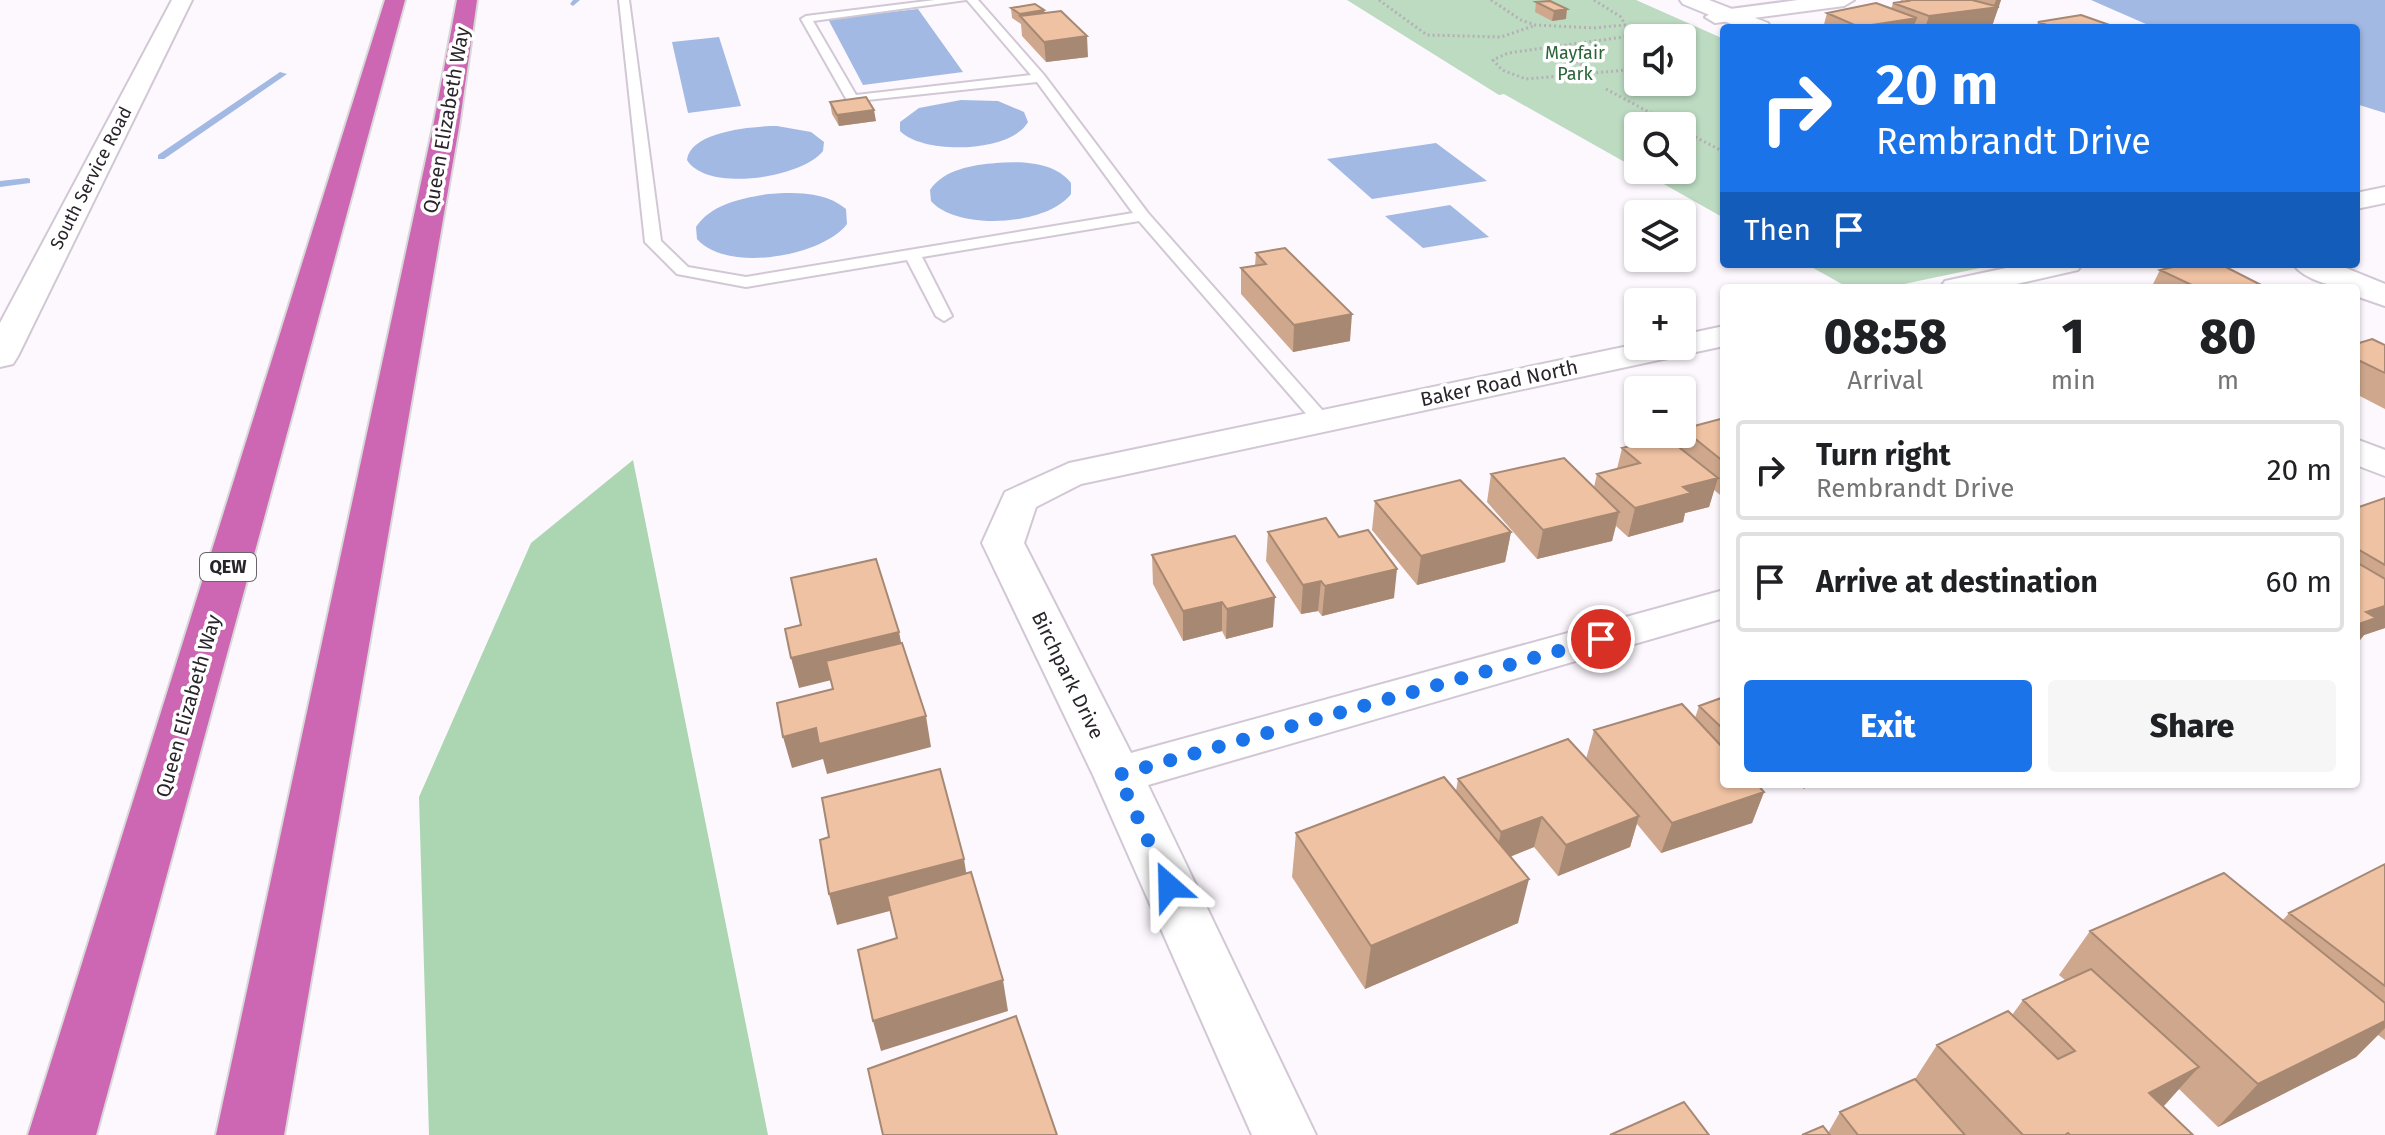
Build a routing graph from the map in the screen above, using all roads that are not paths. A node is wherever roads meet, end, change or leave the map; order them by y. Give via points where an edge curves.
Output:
1 (182, 0) edge
2 (395, 0) edge
3 (467, 0) edge
4 (624, 0) edge
5 (961, 0) edge
6 (972, 0) edge
7 (1680, 0) edge
8 (1690, 0) edge
9 (1844, 0) edge
10 (1728, 20) edge
11 (1040, 78) junction
12 (2385, 195) edge
13 (2360, 200) edge
14 (1143, 216) junction
15 (912, 254) junction
16 (2058, 268) edge
17 (2318, 268) edge
18 (2025, 282) edge
19 (2002, 284) edge
20 (2356, 284) edge
21 (2360, 285) edge
22 (2385, 296) edge
23 (944, 316) dead end
24 (1720, 337) edge
25 (1696, 342) edge
26 (0, 356) edge
27 (1624, 358) edge
28 (1322, 420) junction
29 (2360, 452) edge
30 (2385, 465) edge
31 (1720, 605) edge
32 (1118, 775) junction
33 (62, 1135) edge
34 (250, 1135) edge
35 (1284, 1135) edge

1 - 26 street, South Service Road
2 - 33 highway, Queen Elizabeth Way / QEW
3 - 34 highway, Queen Elizabeth Way
4 - 15 lane via 653,242 683,271 746,282
5 - 11 lane via 806,19 852,99
6 - 11 lane
7 - 10 street
8 - 10 street
9 - 10 street
11 - 14 lane
12 - 13 street
14 - 15 lane
14 - 28 lane
15 - 23 lane
16 - 18 street
17 - 20 street
18 - 19 street
21 - 22 street
24 - 25 street, Baker Road North
27 - 28 street, Baker Road North
28 - 32 street, Birchpark Drive via 1069,475 1019,500 1003,543
29 - 30 street
31 - 32 street
32 - 35 street, Birchpark Drive

